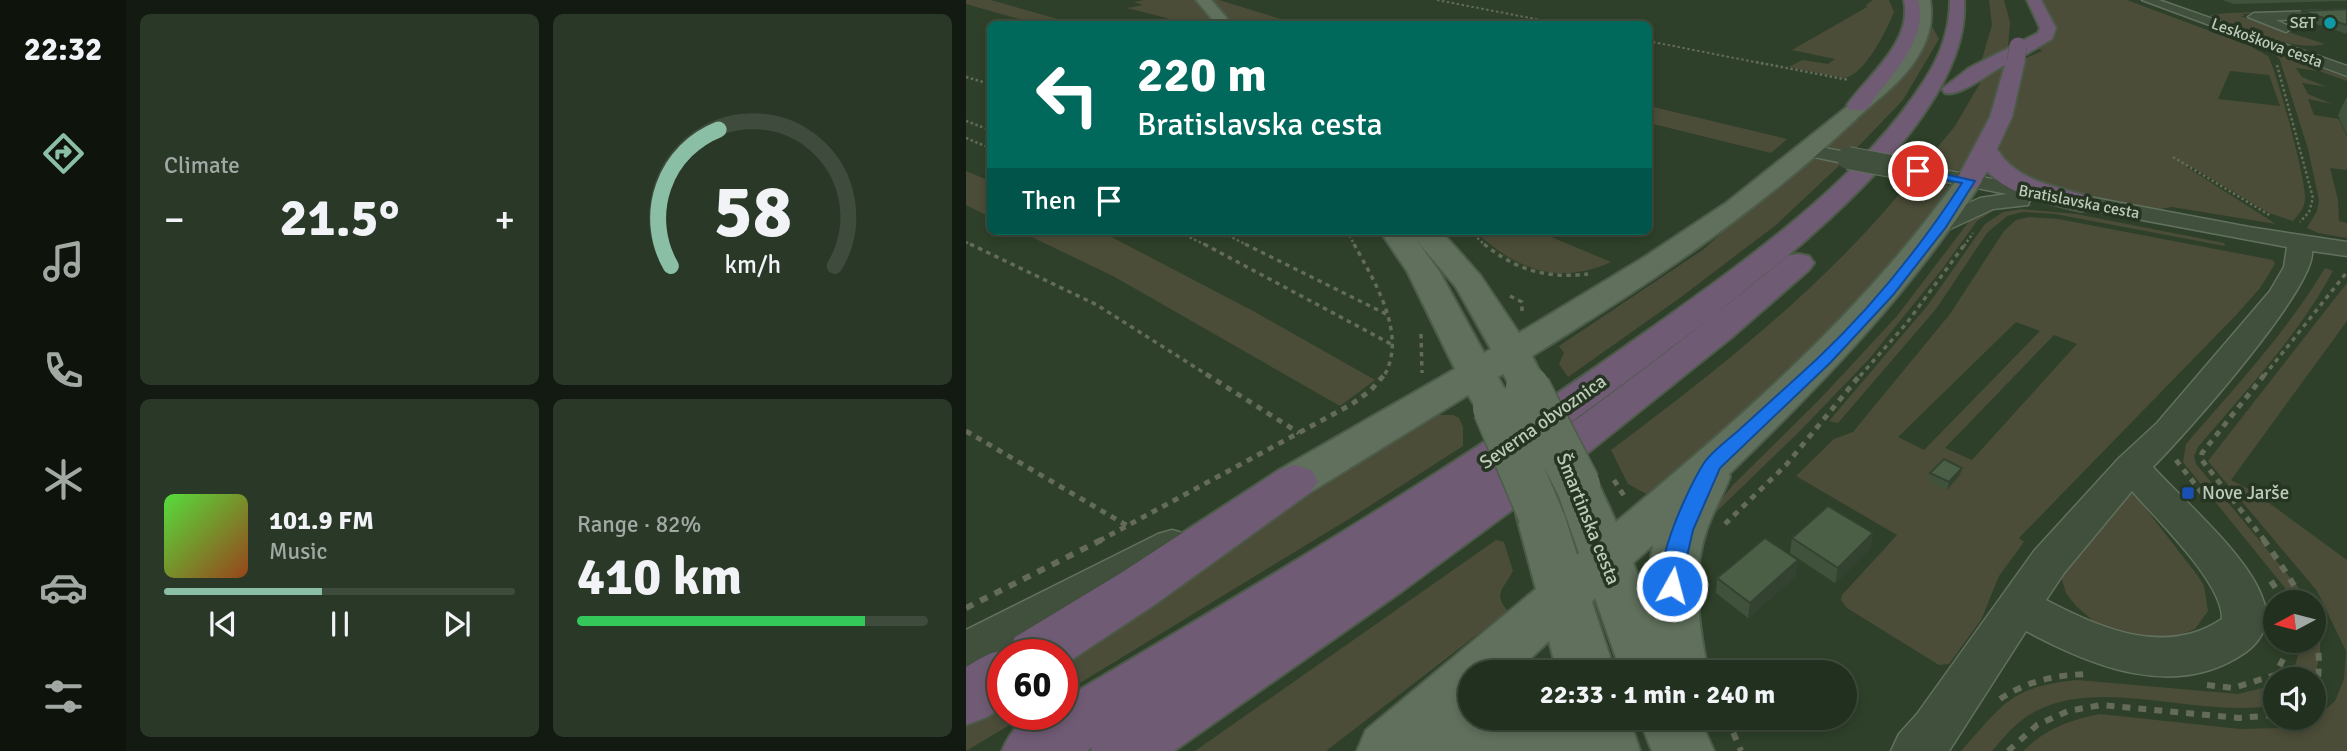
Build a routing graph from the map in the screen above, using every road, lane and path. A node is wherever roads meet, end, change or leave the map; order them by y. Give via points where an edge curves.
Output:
1 (1203, 0) edge
2 (1437, 0) edge
3 (1910, 0) edge
4 (1923, 0) edge
5 (1957, 0) edge
6 (1972, 0) edge
7 (2034, 0) edge
8 (2148, 0) edge
9 (2347, 7) edge
10 (2244, 11) dead end
11 (2224, 12) dead end
12 (2185, 13) junction
13 (2347, 14) edge
14 (1221, 21) edge
15 (1546, 21) edge
16 (2305, 34) dead end
17 (1652, 42) edge
18 (2017, 45) dead end
19 (2328, 47) dead end
20 (2344, 53) dead end
21 (2286, 54) junction
22 (2347, 71) edge
23 (1948, 75) junction
24 (966, 77) edge
25 (987, 84) edge
26 (1851, 98) junction
27 (966, 121) edge
28 (987, 129) edge
29 (966, 138) edge
30 (987, 147) edge
31 (1811, 150) junction
32 (1986, 151) junction
33 (2173, 157) dead end
34 (1969, 181) junction
35 (2081, 203) junction
36 (1958, 227) junction
37 (2292, 229) junction
38 (1185, 235) edge
39 (1227, 235) edge
40 (1349, 235) edge
41 (1398, 235) edge
42 (1428, 235) edge
43 (1474, 235) edge
44 (966, 242) edge
45 (2347, 249) edge
46 (2347, 272) edge
47 (1601, 284) junction
48 (1480, 295) junction
49 (1387, 315) junction
50 (1391, 345) junction
51 (1503, 380) junction
52 (966, 431) edge
53 (1298, 433) junction
54 (2176, 452) dead end
55 (1712, 465) junction
56 (2132, 467) junction
57 (1594, 480) junction
58 (1295, 481) junction
59 (2209, 502) dead end
60 (1630, 505) dead end
61 (1129, 526) junction
62 (1717, 532) dead end
63 (1139, 533) dead end
64 (1606, 558) junction
65 (2264, 572) dead end
66 (2303, 585) dead end
67 (2277, 590) edge
68 (1564, 596) junction
69 (2019, 606) junction
70 (966, 608) edge
71 (1059, 639) edge
72 (966, 653) edge
73 (1491, 660) edge
74 (1583, 660) edge
75 (1645, 660) edge
76 (1677, 660) edge
77 (987, 685) edge
78 (1458, 689) edge
79 (966, 698) edge
80 (2263, 716) edge
81 (1603, 730) edge
82 (1674, 730) edge
83 (1688, 730) edge
84 (1732, 730) edge
85 (1033, 751) edge
86 (1122, 751) edge
87 (1388, 751) edge
88 (1427, 751) edge
89 (1558, 751) edge
90 (1609, 751) edge
91 (1683, 751) edge
92 (1692, 751) edge
93 (1741, 751) edge
94 (1917, 751) edge
95 (2008, 751) edge

1 - 14 main road
2 - 15 path
3 - 26 highway via 1915,15 1905,41
4 - 23 highway via 1944,33
4 - 26 main road via 1925,19 1913,50 1879,92
5 - 23 highway, Severna obvoznica
6 - 23 highway, Severna obvoznica via 1973,34
7 - 23 highway via 2047,26 2046,35 1976,72
8 - 12 street, Leskoškova cesta
9 - 10 street
11 - 12 street
12 - 21 street, Leskoškova cesta
13 - 16 street via 2253,17
17 - 26 path via 1854,81
18 - 32 highway via 2009,94
19 - 21 street
20 - 21 street
21 - 22 street, Leskoškova cesta
21 - 37 path via 2313,198 2309,212
23 - 85 highway, Severna obvoznica via 1931,86 1848,184 1748,272 1674,329 1447,489
23 - 86 highway, Severna obvoznica via 1903,158 1760,296 1684,359 1468,518
24 - 25 path
26 - 31 main road
27 - 28 path
29 - 30 path
31 - 34 street, Bratislavska cesta, bridge
31 - 47 main road via 1724,218
32 - 34 highway
32 - 35 highway via 2004,175
33 - 37 path
34 - 35 street, Bratislavska cesta
34 - 36 main road
35 - 36 street via 1998,201 1988,203
35 - 37 street, Bratislavska cesta
36 - 55 main road
36 - 62 path via 1906,324 1786,465
37 - 45 street, Bratislavska cesta
37 - 56 street via 2300,257 2282,294 2169,431
38 - 50 path
39 - 49 path
40 - 49 path
41 - 51 main road, Šmartinska cesta
42 - 48 main road, Šmartinska cesta
43 - 47 path via 1510,264
44 - 53 path via 1097,305
46 - 66 path via 2201,459
47 - 48 main road via 1563,308 1523,312
47 - 51 main road
48 - 51 main road, Šmartinska cesta
49 - 50 path
50 - 53 path via 1390,366 1379,383
51 - 57 main road, Šmartinska cesta, bridge
51 - 58 main road
51 - 68 main road, Šmartinska cesta, bridge
52 - 61 path
53 - 61 path
54 - 59 path via 2178,463
55 - 64 main road
55 - 76 main road via 1673,565
56 - 69 street via 2049,562
56 - 69 street via 2222,568 2241,597 2242,631 2209,653 2181,658 2147,656 2098,645
57 - 60 path, Šmartinska cesta
57 - 64 main road, Šmartinska cesta
58 - 71 highway
58 - 72 street
61 - 63 path
61 - 70 path
64 - 68 main road
64 - 75 main road, Šmartinska cesta
65 - 67 path
68 - 73 main road
68 - 74 main road, Šmartinska cesta
69 - 94 street
77 - 79 highway
78 - 87 main road
80 - 95 path via 2080,707 2046,718 2023,733
81 - 90 main road
82 - 91 main road
83 - 92 main road
84 - 93 path
88 - 89 main road via 1490,737

